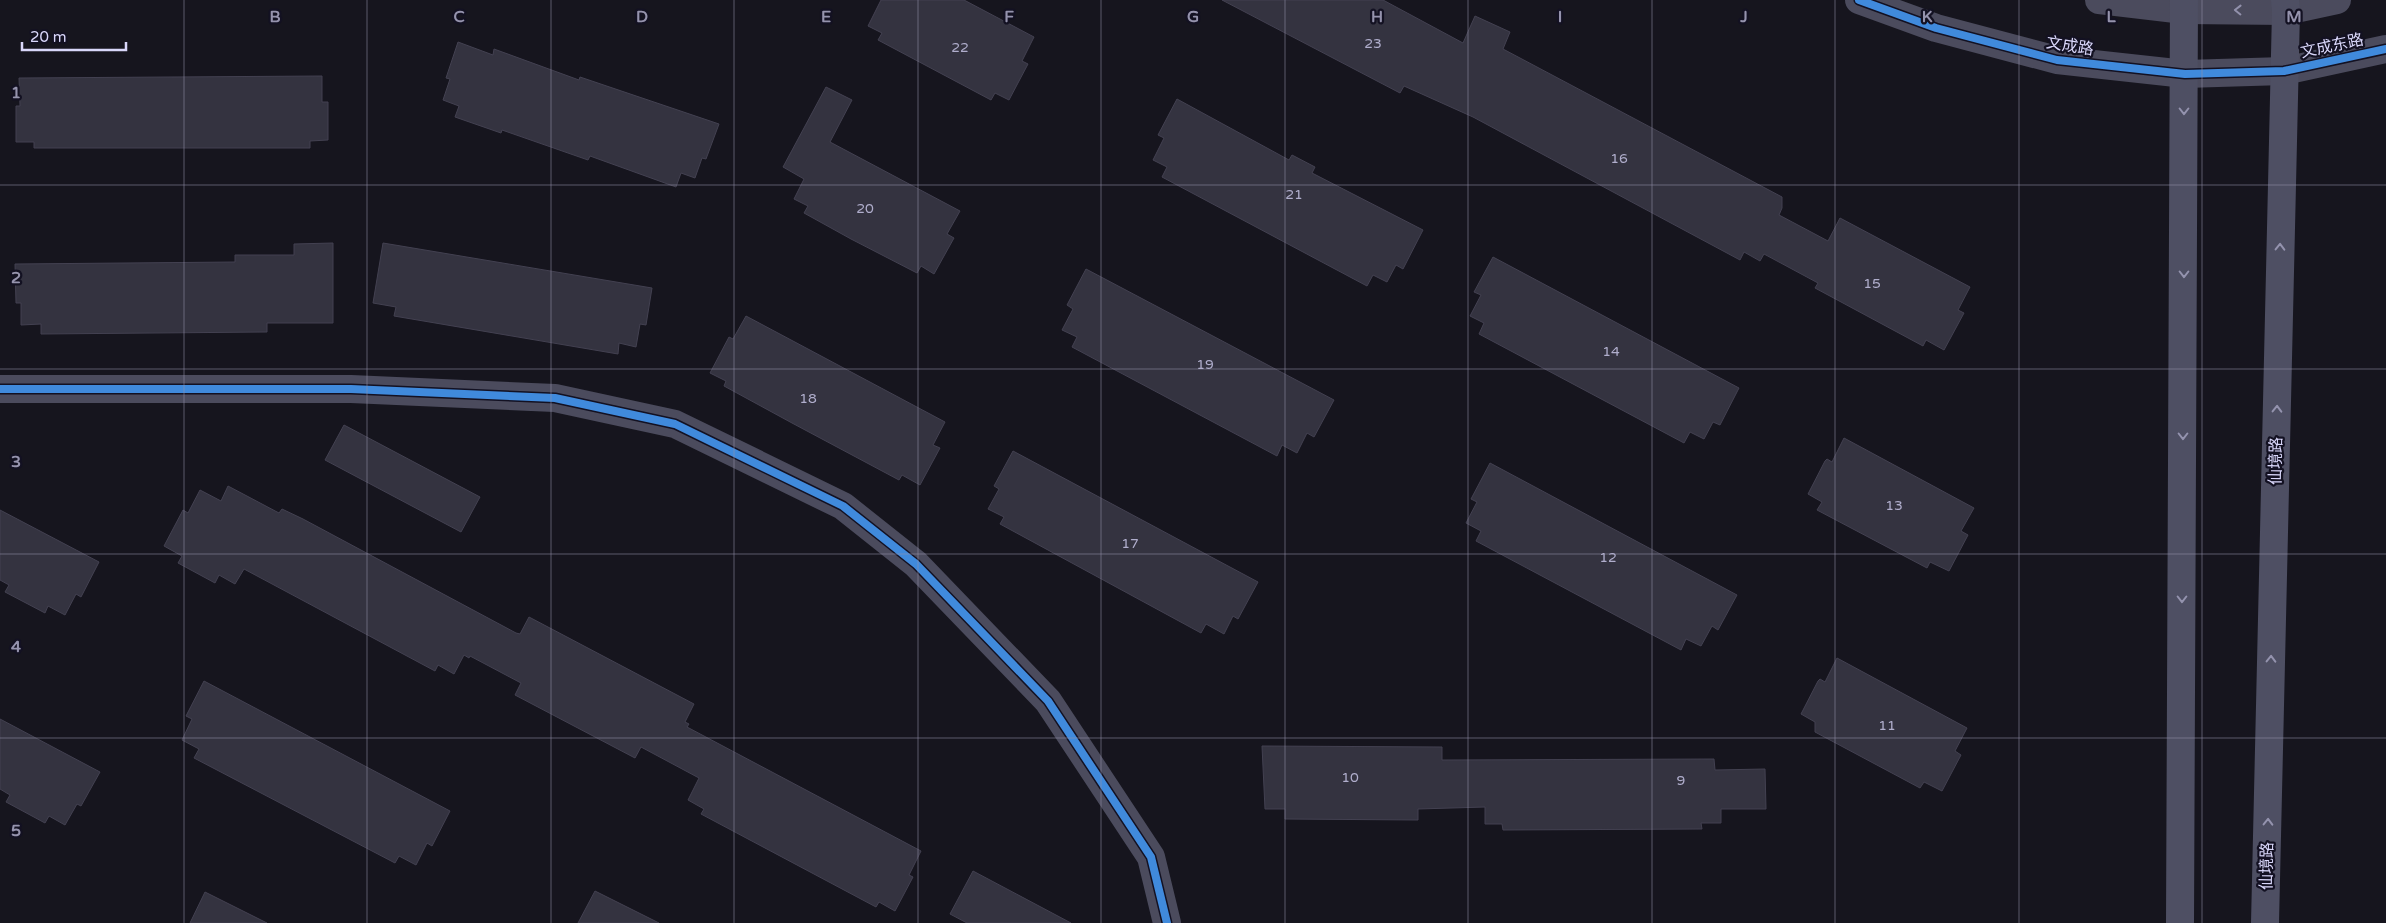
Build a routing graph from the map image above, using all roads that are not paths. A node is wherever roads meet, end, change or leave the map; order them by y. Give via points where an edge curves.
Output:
1 (1859, 0) edge
2 (2099, 0) edge
3 (2337, 0) edge
4 (2184, 5) edge
5 (2286, 5) edge
6 (2386, 49) edge
7 (2284, 71) junction
8 (2184, 74) junction
9 (0, 389) edge
10 (1167, 923) edge
11 (2180, 923) edge
12 (2265, 923) edge

1 - 8 street, 文成路 via 1936,28 2058,60
2 - 4 street
3 - 5 street
5 -> 4 street
4 - 8 main road
5 - 7 main road, 仙境路
6 - 7 street, 文成东路
7 - 8 street, 文成路
12 -> 7 main road, 仙境路
8 -> 11 main road
9 - 10 street via 350,388 535,397 554,398 675,424 843,506 916,564 1048,702 1150,857

